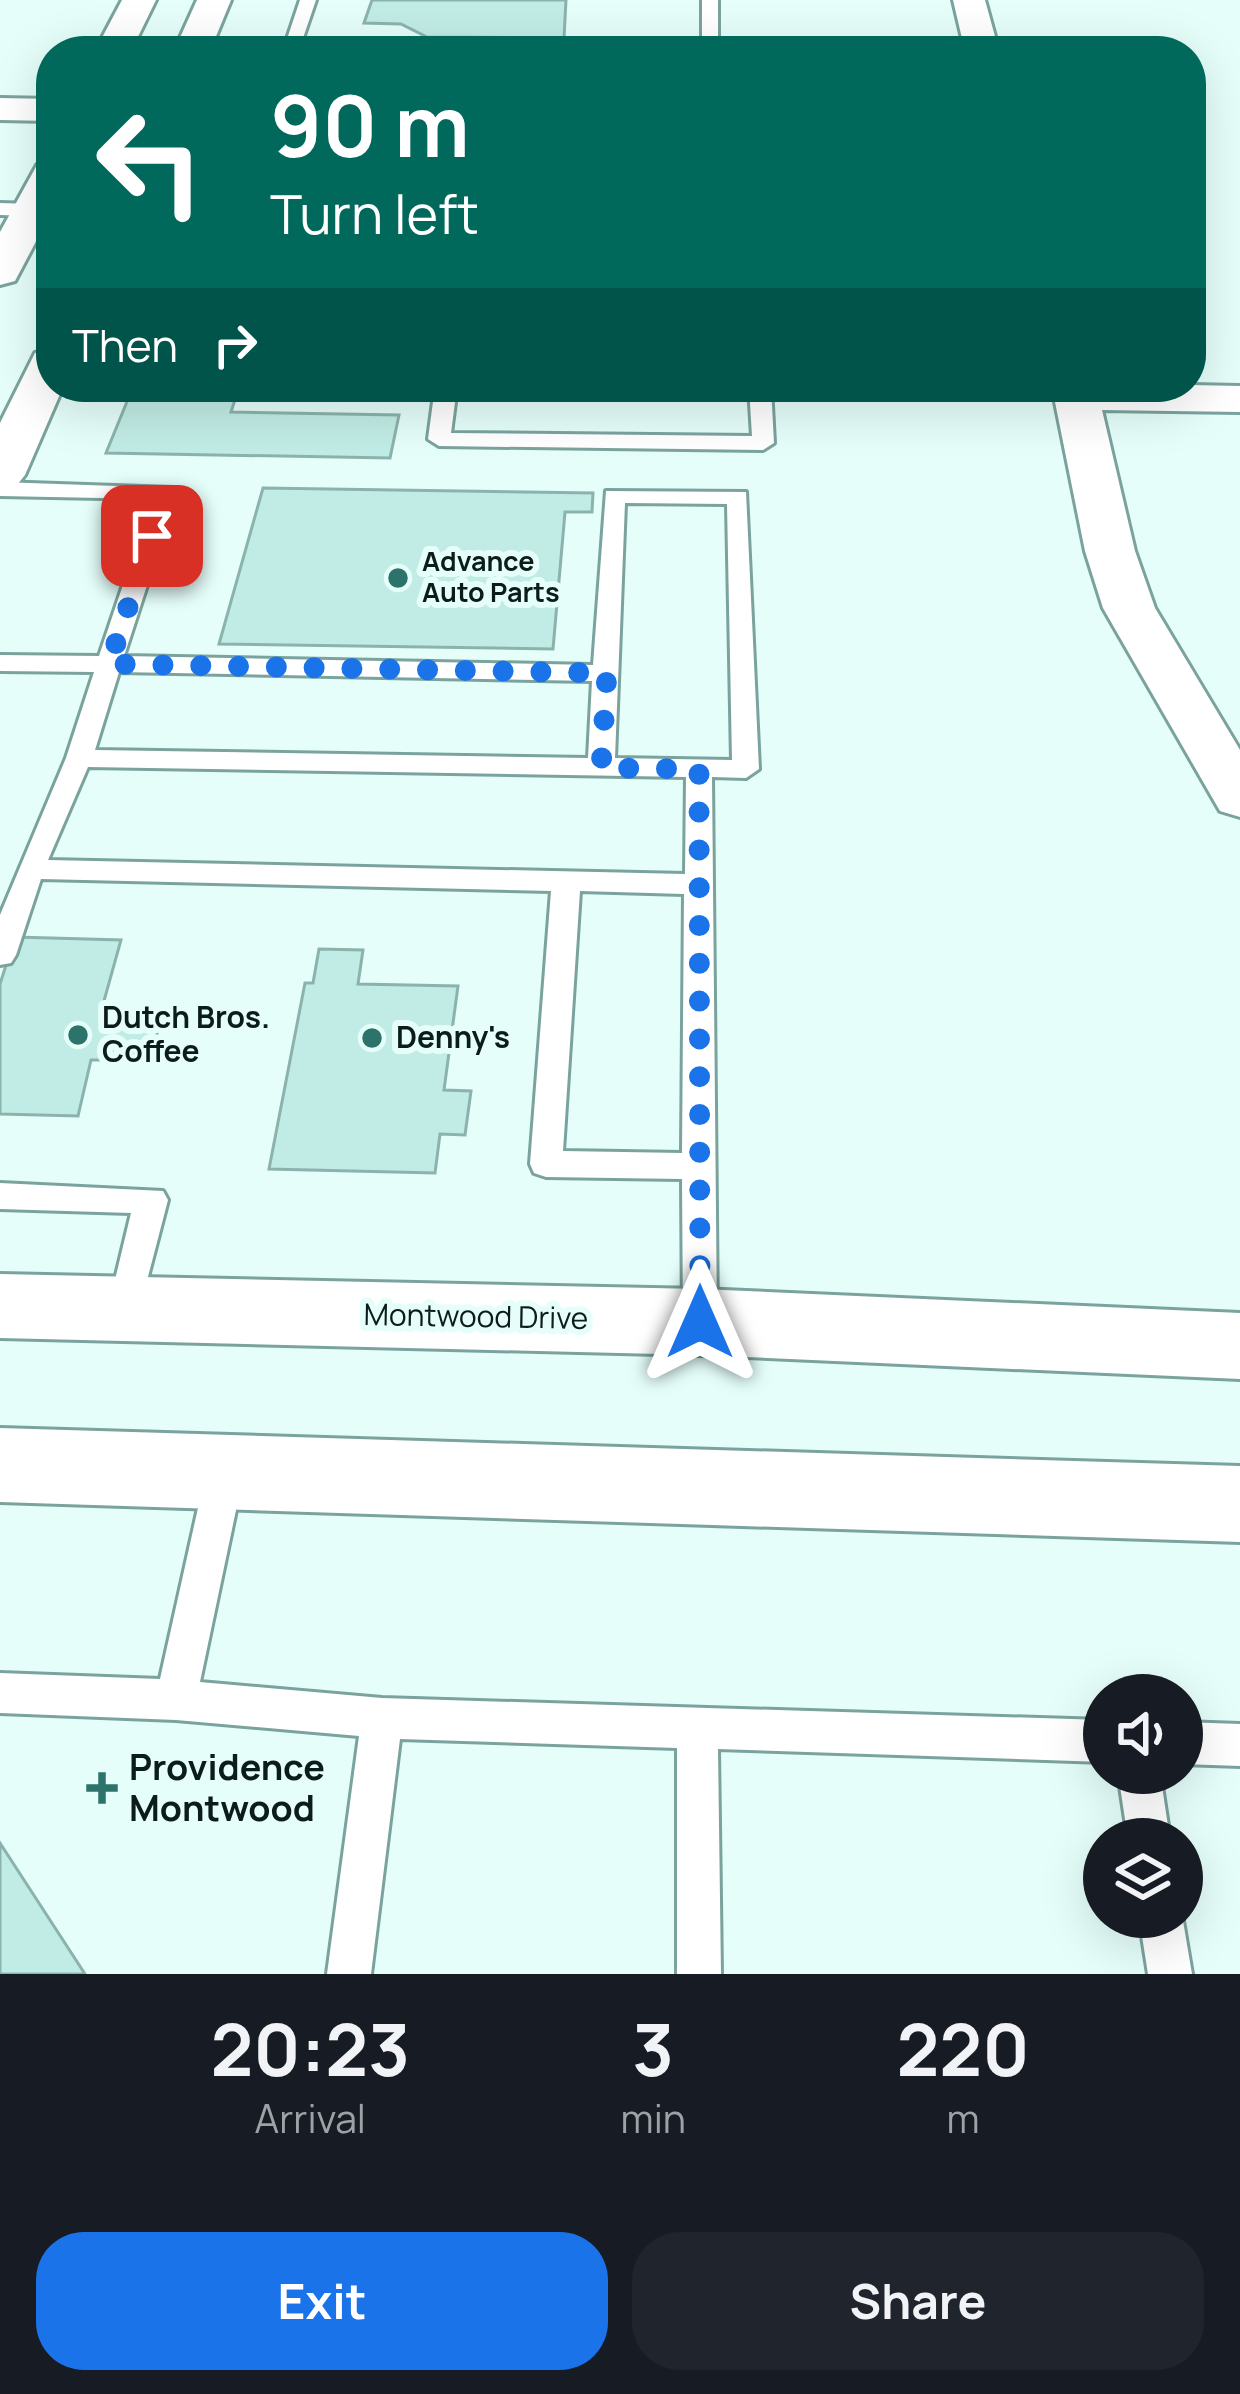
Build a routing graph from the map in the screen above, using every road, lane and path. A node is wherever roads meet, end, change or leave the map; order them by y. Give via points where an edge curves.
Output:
1 (139, 0) edge
2 (214, 0) edge
3 (308, 0) edge
4 (710, 0) edge
5 (969, 0) edge
6 (121, 36) edge
7 (198, 36) edge
8 (296, 36) edge
9 (710, 36) edge
10 (978, 36) edge
11 (0, 110) edge
12 (36, 110) edge
13 (16, 210) edge
14 (0, 272) edge
15 (36, 396) edge
16 (1206, 398) edge
17 (1240, 399) edge
18 (444, 402) edge
19 (761, 402) edge
20 (1078, 402) edge
21 (0, 476) edge
22 (0, 489) edge
23 (0, 663) edge
24 (109, 664) junction
25 (607, 673) junction
26 (79, 758) junction
27 (601, 768) junction
28 (699, 769) junction
29 (1240, 798) edge
30 (30, 869) junction
31 (566, 881) junction
32 (0, 882) edge
33 (699, 884) junction
34 (1, 955) edge
35 (698, 1166) junction
36 (0, 1196) edge
37 (0, 1306) edge
38 (125, 1309) junction
39 (700, 1322) junction
40 (1240, 1346) edge
41 (0, 1465) edge
42 (225, 1472) junction
43 (1240, 1504) edge
44 (0, 1693) edge
45 (176, 1700) junction
46 (382, 1718) junction
47 (697, 1728) junction
48 (1083, 1740) edge
49 (1203, 1744) edge
50 (1240, 1745) edge
51 (1164, 1938) edge
52 (350, 1974) edge
53 (699, 1974) edge
54 (1170, 1974) edge

1 - 6 main road
2 - 7 main road
3 - 8 lane
4 - 9 lane
5 - 10 street
11 - 12 main road
13 - 14 main road
15 - 21 main road
16 - 17 street
18 - 19 lane via 439,439 763,443
20 - 29 street via 1129,608
22 - 24 lane via 166,493
23 - 24 lane
24 - 25 lane
24 - 26 lane
25 - 27 lane
25 - 28 lane via 614,496 738,497 746,770
26 - 27 lane
26 - 30 lane
27 - 28 lane
28 - 33 lane
30 - 31 lane
30 - 32 lane
30 - 34 lane
31 - 33 lane
31 - 35 lane via 546,1164
33 - 35 lane
35 - 39 lane
36 - 38 lane via 151,1200
37 - 38 main road, Montwood Drive
38 - 39 main road, Montwood Drive
39 - 40 main road, Montwood Drive
41 - 42 main road
42 - 43 main road
42 - 45 lane
44 - 45 lane
45 - 46 lane
46 - 47 lane
46 - 52 lane
47 - 48 lane
47 - 53 lane
49 - 50 lane
51 - 54 lane

